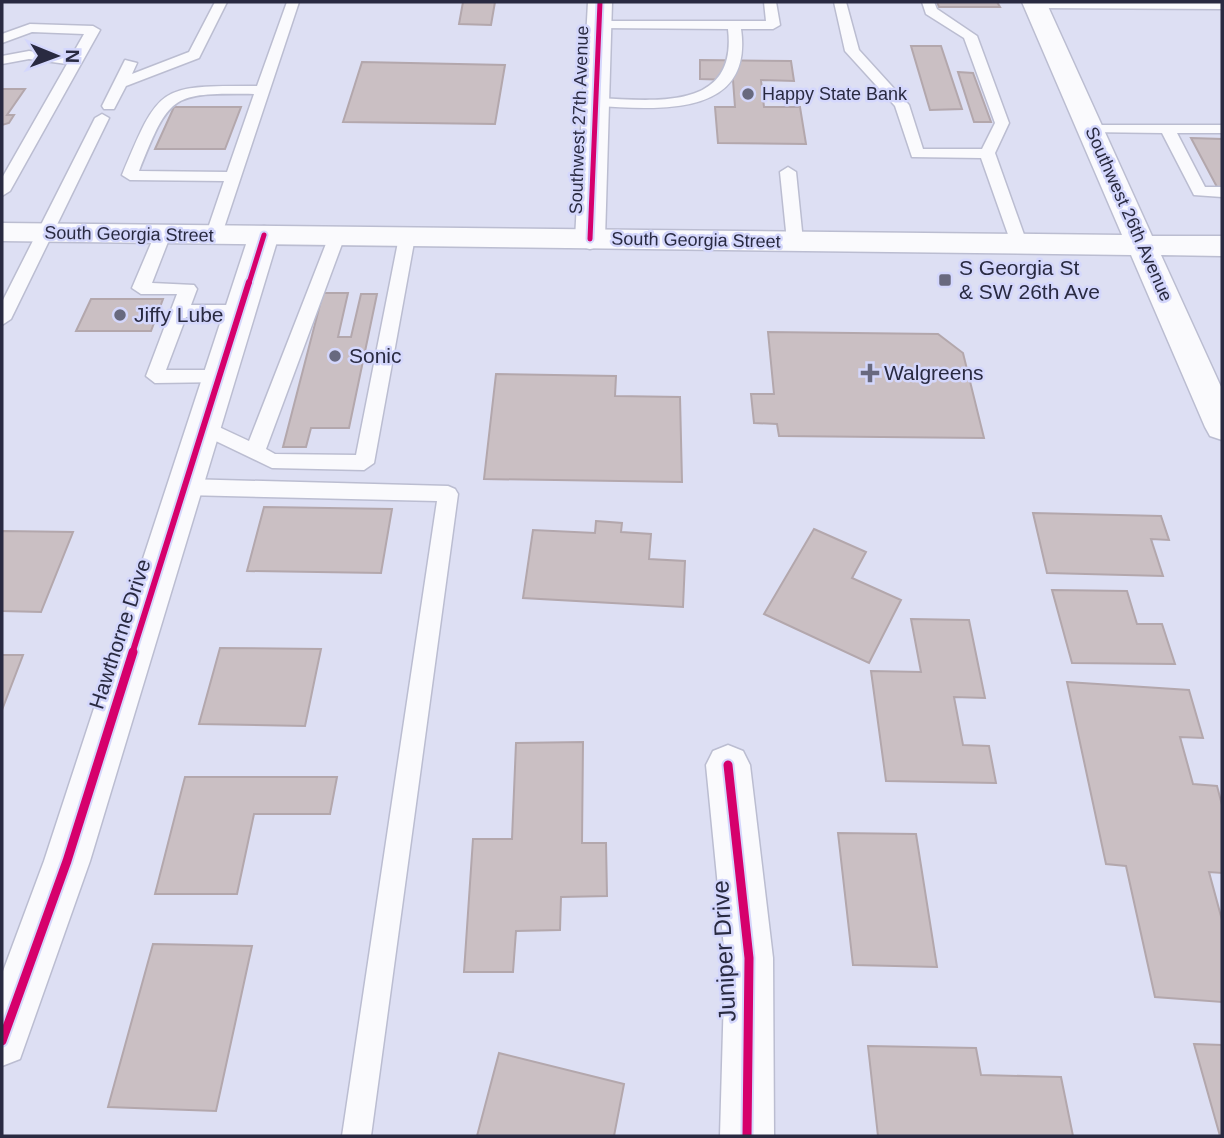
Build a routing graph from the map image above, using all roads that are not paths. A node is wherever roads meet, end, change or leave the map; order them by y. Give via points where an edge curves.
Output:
1 (221, 2) edge
2 (293, 2) edge
3 (770, 2) edge
4 (840, 2) edge
5 (928, 2) edge
6 (1035, 3) edge
7 (1222, 5) edge
8 (600, 13) edge
9 (734, 25) junction
10 (2, 39) edge
11 (2, 59) edge
12 (74, 62) junction
13 (130, 64) dead end
14 (264, 90) junction
15 (596, 102) junction
16 (107, 109) junction
17 (1091, 129) junction
18 (1167, 129) junction
19 (1222, 129) edge
20 (987, 153) junction
21 (9, 165) edge
22 (788, 172) dead end
23 (232, 177) junction
24 (2, 191) edge
25 (1222, 192) edge
26 (2, 232) edge
27 (43, 233) junction
28 (163, 234) junction
29 (214, 234) junction
30 (264, 235) junction
31 (337, 236) junction
32 (407, 237) junction
33 (590, 239) junction
34 (795, 241) junction
35 (1019, 243) junction
36 (1143, 245) junction
37 (1222, 246) edge
38 (180, 311) junction
39 (240, 311) junction
40 (2, 319) edge
41 (219, 377) junction
42 (1219, 412) edge
43 (204, 427) junction
44 (255, 452) junction
45 (185, 487) junction
46 (728, 765) dead end
47 (2, 1041) edge
48 (357, 1136) edge
49 (747, 1136) edge

1 - 16 lane via 194,55
2 - 14 lane
3 - 9 lane via 773,25
4 - 20 lane via 852,51 902,105 917,154
5 - 20 lane via 931,11 970,36 1002,123
6 - 7 lane
6 - 17 main road, Southwest 26th Avenue
8 - 9 lane
8 - 15 main road, Southwest 27th Avenue
9 - 15 lane via 736,53 721,86 708,94 676,103
10 - 12 lane via 30,28 93,30
11 - 12 lane via 11,63
12 - 21 lane
13 - 16 lane
14 - 23 lane
14 - 23 lane via 172,97 156,115 130,175
15 - 33 main road, Southwest 27th Avenue
16 - 27 lane
17 - 18 lane
17 - 36 main road, Southwest 26th Avenue
18 - 19 lane
18 - 25 lane via 1200,192
20 - 35 lane
21 - 24 lane
22 - 34 lane
23 - 29 lane
26 - 27 main road, South Georgia Street
27 - 28 main road, South Georgia Street
27 - 40 lane
28 - 29 main road, South Georgia Street
28 - 38 lane via 141,288 188,289
29 - 30 main road, South Georgia Street
30 - 31 main road, South Georgia Street
30 - 39 main road, Hawthorne Drive
31 - 32 main road, South Georgia Street
31 - 44 lane
32 - 33 main road, South Georgia Street
32 - 44 lane via 363,463 272,461
33 - 34 main road, South Georgia Street
34 - 35 main road, South Georgia Street
35 - 36 main road, South Georgia Street
36 - 37 main road, South Georgia Street
36 - 42 main road, Southwest 26th Avenue
38 - 39 lane
38 - 41 lane via 155,376
39 - 41 main road, Hawthorne Drive
41 - 43 main road, Hawthorne Drive
43 - 44 lane
43 - 45 main road, Hawthorne Drive
45 - 47 main road, Hawthorne Drive via 67,861
45 - 48 lane via 448,494
46 - 49 main road, Juniper Drive via 749,958

